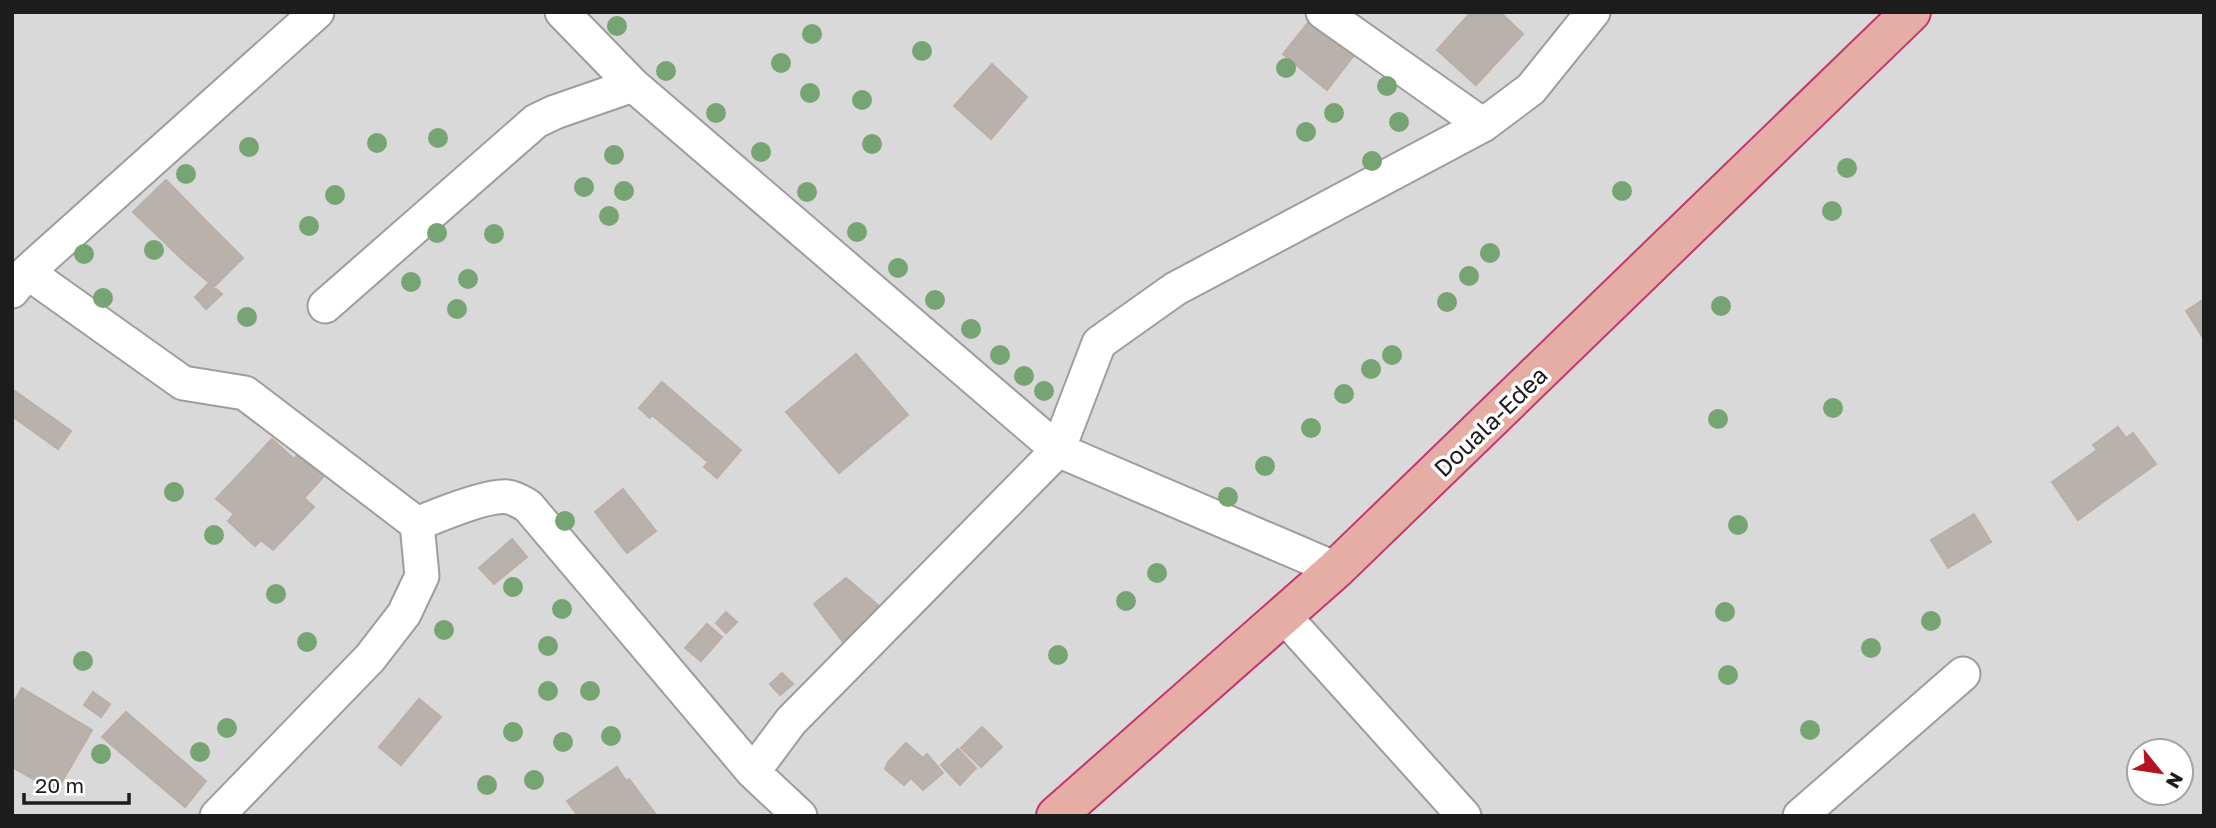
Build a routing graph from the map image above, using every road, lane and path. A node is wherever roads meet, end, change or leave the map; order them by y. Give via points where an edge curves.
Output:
1 (317, 12) edge
2 (562, 12) edge
3 (1323, 12) edge
4 (1593, 12) edge
5 (1911, 12) edge
6 (633, 85) junction
7 (1483, 125) junction
8 (20, 281) edge
9 (325, 306) dead end
10 (1058, 450) junction
11 (417, 524) junction
12 (1336, 569) junction
13 (1284, 616) junction
14 (1963, 674) dead end
15 (753, 772) junction
16 (785, 811) edge
17 (217, 816) edge
18 (1056, 816) edge
19 (1464, 816) edge
20 (1800, 816) edge

1 - 8 street
2 - 6 street
3 - 7 street
4 - 7 street via 1531,89
5 - 12 highway, Douala-Edea
6 - 9 street via 536,121
6 - 10 street
7 - 10 street via 1175,289 1099,343
8 - 11 street via 183,383 245,393
10 - 12 street
10 - 15 street via 791,721
11 - 15 street via 450,509 499,496 528,506
11 - 17 street via 422,576 404,614 369,658
12 - 13 highway, Douala-Edea
13 - 18 highway, Douala-Edea
13 - 19 street
14 - 20 street
15 - 16 street

